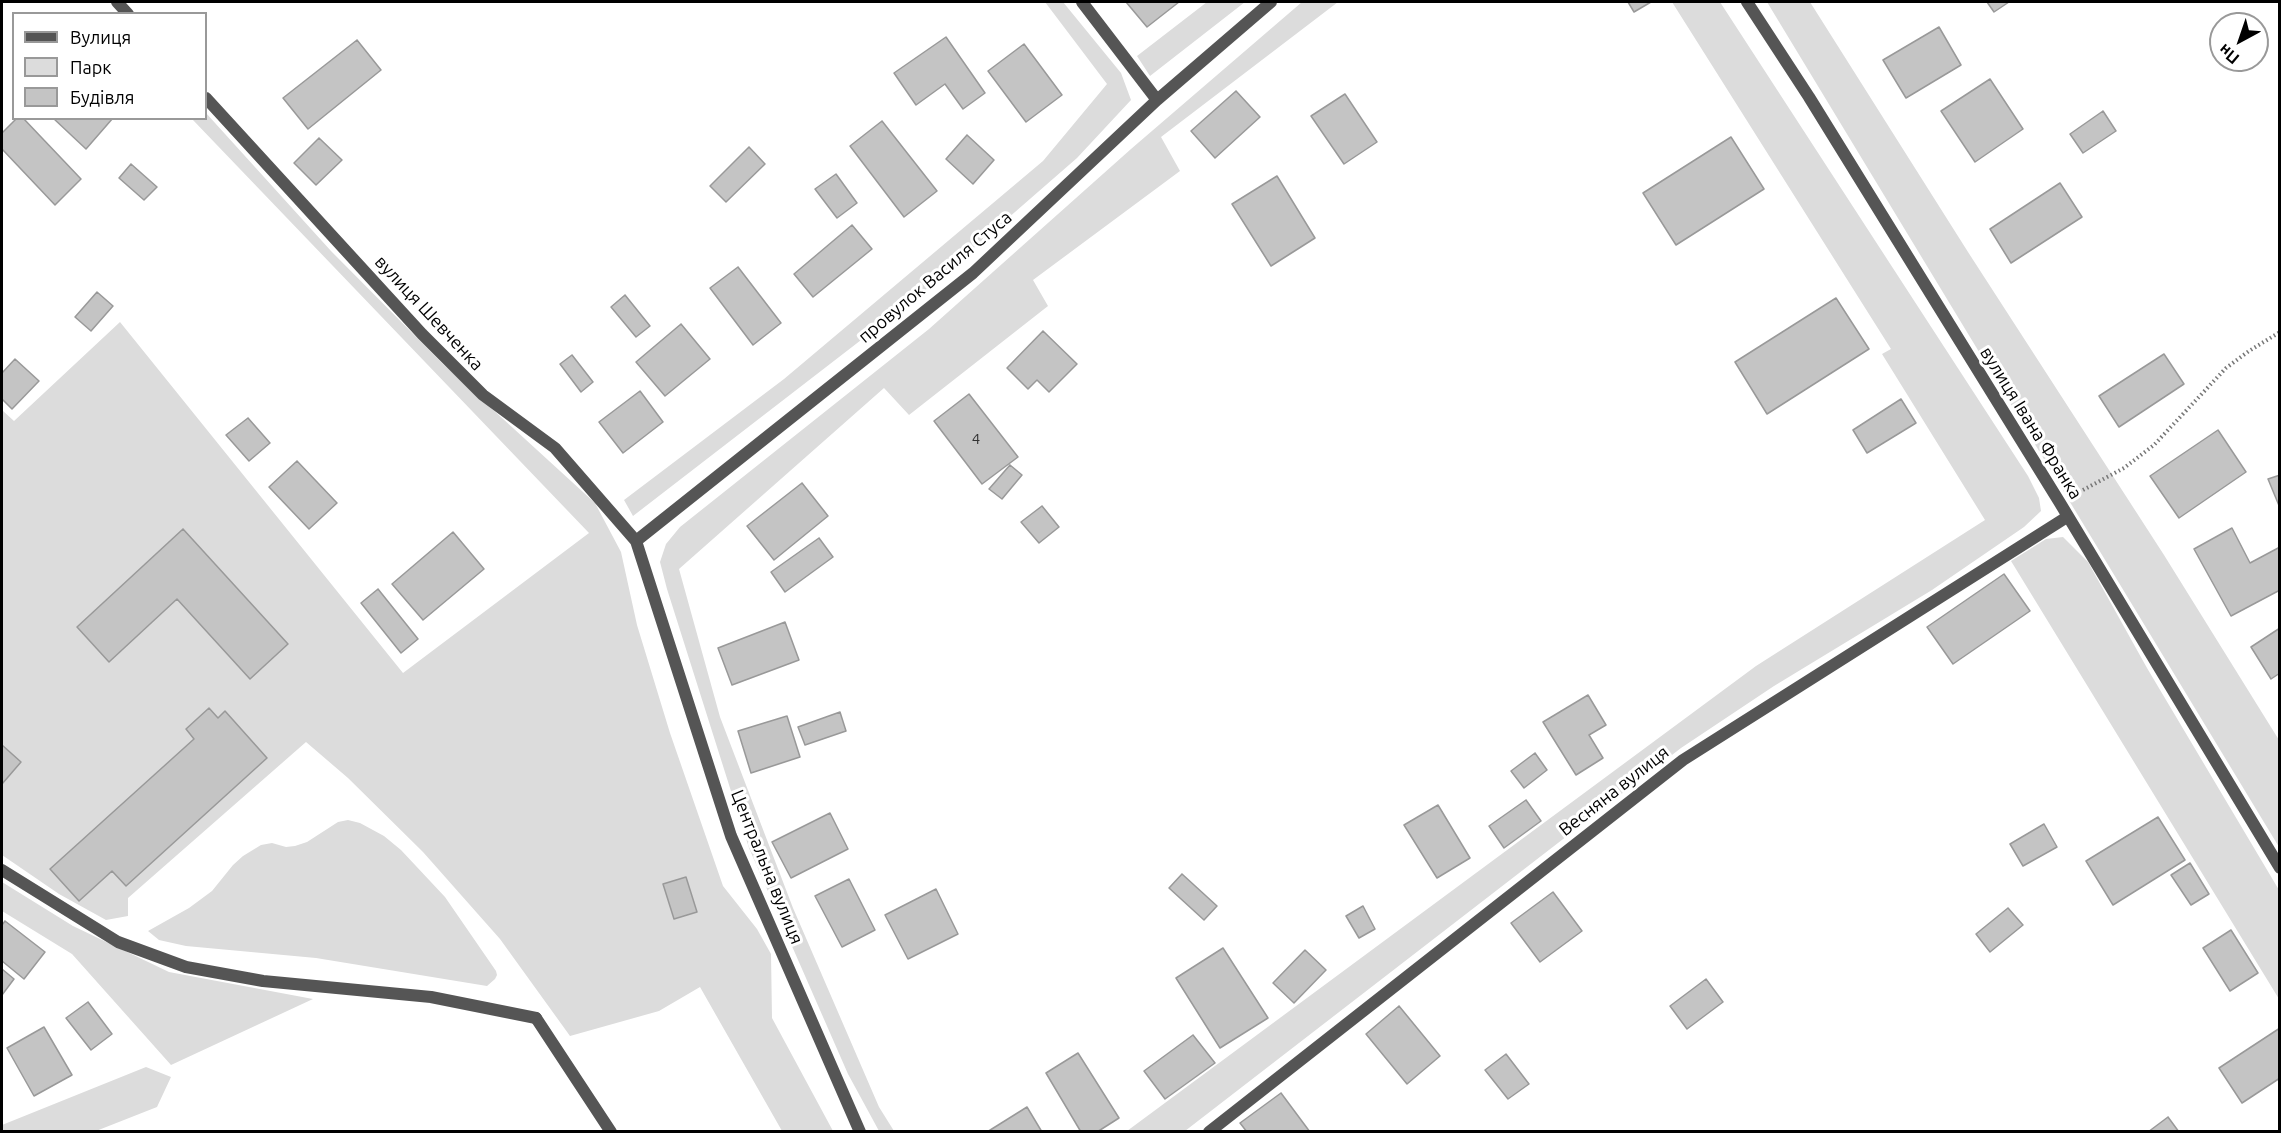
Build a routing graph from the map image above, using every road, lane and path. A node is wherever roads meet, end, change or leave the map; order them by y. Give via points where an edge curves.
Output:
1 (1082, 2) edge
2 (1271, 2) edge
3 (1747, 2) edge
4 (207, 99) edge
5 (1156, 100) junction
6 (2280, 332) edge
7 (2060, 503) junction
8 (2067, 517) junction
9 (636, 541) junction
10 (2280, 868) edge
11 (2, 870) edge
12 (611, 1131) edge
13 (860, 1131) edge
14 (1209, 1131) edge

1 - 5 street
2 - 5 street, провулок Василя Стуса
3 - 7 street, вулиця Івана Франка
4 - 9 street, вулиця Шевченка via 422,334 483,395 555,448
5 - 9 street, провулок Василя Стуса via 973,273
6 - 7 path via 2226,368 2154,445 2124,468
7 - 8 street, вулиця Івана Франка
8 - 10 street, вулиця Івана Франка
8 - 14 street, Весняна вулиця via 1683,760
9 - 13 street, Центральна вулиця via 732,836
11 - 12 street via 118,942 186,967 263,981 431,997 536,1018

